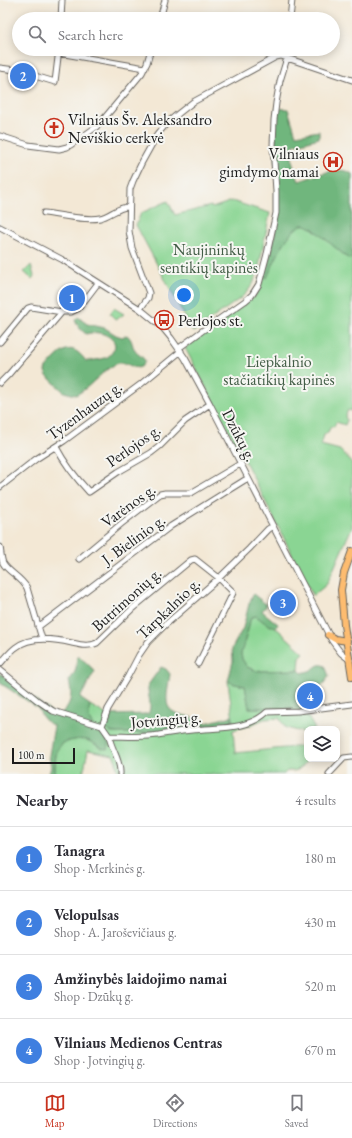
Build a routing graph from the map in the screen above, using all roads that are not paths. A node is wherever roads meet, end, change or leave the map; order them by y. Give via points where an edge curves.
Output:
1 (62, 0) edge
2 (165, 0) edge
3 (292, 0) edge
4 (61, 12) edge
5 (162, 12) edge
6 (291, 12) edge
7 (58, 56) edge
8 (84, 56) edge
9 (149, 56) edge
10 (287, 58) junction
11 (0, 68) edge
12 (145, 68) junction
13 (352, 80) edge
14 (0, 136) edge
15 (129, 207) junction
16 (44, 213) dead end
17 (0, 227) edge
18 (98, 283) junction
19 (140, 309) junction
20 (62, 312) junction
21 (0, 342) edge
22 (180, 350) junction
23 (0, 383) edge
24 (210, 404) junction
25 (56, 447) junction
26 (240, 464) junction
27 (248, 478) junction
28 (0, 486) edge
29 (273, 526) junction
30 (0, 547) edge
31 (352, 551) edge
32 (79, 559) dead end
33 (219, 578) junction
34 (38, 627) junction
35 (328, 635) junction
36 (42, 640) junction
37 (347, 641) junction
38 (350, 660) junction
39 (0, 664) edge
40 (198, 664) dead end
41 (0, 670) edge
42 (352, 677) edge
43 (352, 704) edge
44 (102, 726) junction
45 (109, 736) junction
46 (352, 758) edge
47 (120, 774) edge
48 (329, 774) edge

1 - 4 street
2 - 5 street
3 - 6 street
7 - 11 street via 55,82
8 - 12 street
9 - 12 street
10 - 13 street
10 - 15 street via 276,57 193,102 166,124 150,147 133,181
10 - 22 street, Tyzenhauzų g. via 280,81 274,120 276,213 259,284 245,301
12 - 14 street via 96,127 67,147 59,149 28,146
15 - 16 street via 95,218
15 - 19 street via 130,241 149,293
17 - 18 street, Dzūkų g. via 63,260
18 - 19 street, Dzūkų g.
18 - 20 street via 79,308 71,312
19 - 22 street, Dzūkų g. via 162,327
20 - 21 street via 28,308
20 - 23 street
22 - 24 street, Dzūkų g.
22 - 25 street, Tyzenhauzų g. via 141,384
24 - 25 street, Perlojos g. via 186,421 151,453 89,492 68,467
24 - 26 street, Dzūkų g.
25 - 28 street, Tyzenhauzų g.
26 - 27 street, Dzūkų g.
26 - 32 street, Varėnos g. via 191,493 160,494
27 - 29 street, Dzūkų g.
27 - 34 street, J. Bielinio g. via 171,526
29 - 33 street, Tarpkalnio g.
29 - 35 street, Dzūkų g.
30 - 34 street via 5,566 25,583
31 - 37 main road via 341,590
33 - 36 street, Butrimonių g. via 195,559 191,560 133,608 97,643 90,646 59,640
33 - 40 street via 232,594
33 - 44 street, Tarpkalnio g. via 148,642 108,709
34 - 36 street
35 - 37 main road
35 - 38 street, Dzūkų g. via 338,650
36 - 39 street, Butrimonių g. via 22,643
37 - 38 main road
38 - 42 main road
41 - 44 street via 53,711
43 - 45 street, Jotvingių g. via 267,712 251,723 231,728 149,736
44 - 45 street, Jotvingių g.
45 - 47 street
46 - 48 street via 344,758

